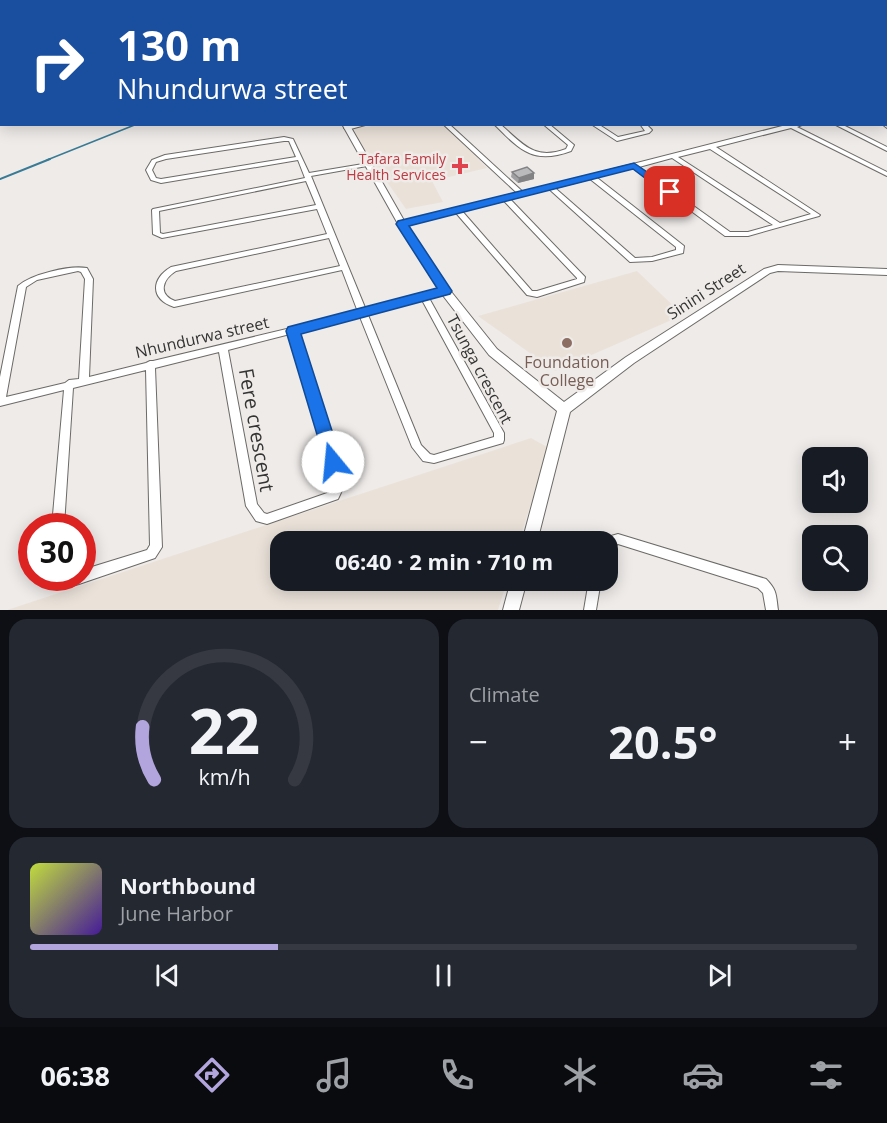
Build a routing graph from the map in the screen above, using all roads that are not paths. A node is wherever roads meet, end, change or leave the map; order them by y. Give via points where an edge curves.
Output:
1 (109, 0) edge
2 (115, 0) edge
3 (346, 126) edge
4 (447, 126) edge
5 (499, 126) edge
6 (547, 126) edge
7 (596, 126) edge
8 (644, 126) edge
9 (790, 126) edge
10 (840, 126) edge
11 (711, 147) junction
12 (887, 149) edge
13 (673, 156) junction
14 (300, 158) junction
15 (367, 164) junction
16 (634, 166) junction
17 (887, 174) edge
18 (308, 177) junction
19 (592, 177) junction
20 (550, 188) junction
21 (521, 194) junction
22 (505, 198) junction
23 (320, 206) junction
24 (457, 210) junction
25 (402, 224) junction
26 (779, 226) junction
27 (332, 235) junction
28 (345, 267) junction
29 (887, 272) edge
30 (446, 291) junction
31 (423, 297) junction
32 (365, 314) junction
33 (293, 331) junction
34 (223, 347) junction
35 (150, 364) junction
36 (84, 381) junction
37 (69, 384) junction
38 (0, 402) edge
39 (564, 409) junction
40 (59, 513) edge
41 (532, 531) edge
42 (618, 539) edge
43 (96, 572) edge
44 (516, 591) edge
45 (593, 591) edge
46 (511, 610) edge
47 (590, 610) edge
48 (772, 610) edge

1 - 2 street
3 - 15 street
4 - 21 street
5 - 6 street via 535,155 569,150 571,145
7 - 8 street via 617,139 647,132
9 - 11 street
9 - 17 street
10 - 12 street
11 - 13 street
11 - 26 street via 817,215
13 - 16 street
13 - 26 street
14 - 14 street via 291,140 285,139 165,157 154,161 149,170 153,179 161,181
14 - 18 street
15 - 18 street
15 - 25 street
16 - 19 street
16 - 26 street via 728,234 748,234
18 - 23 street
18 - 23 street via 155,210 157,234
19 - 20 street
19 - 20 street via 680,246 680,251 644,260 629,258
20 - 21 street
21 - 22 street
22 - 24 street
22 - 24 street via 581,280 537,294 530,292
23 - 27 street
24 - 25 street
25 - 30 street
27 - 28 street
27 - 28 street via 174,269 160,280 162,296 174,304
28 - 32 street
29 - 39 street, Sinini Street via 778,268 767,271 630,360
30 - 31 street, Nhundurwa street
30 - 39 street via 493,352
31 - 32 street, Nhundurwa street
31 - 32 street, Tsunga crescent via 498,430 499,440 434,459 420,453
32 - 33 street, Nhundurwa street
33 - 34 street, Nhundurwa street
33 - 34 street, Fere crescent via 340,484 334,496 267,519 260,517 252,506
34 - 35 street, Nhundurwa street
35 - 36 street, Nhundurwa street
35 - 43 street via 156,546 151,554
36 - 37 street, Nhundurwa street
36 - 38 street via 89,279 84,270 78,269 35,278 22,286
37 - 38 street, Nhundurwa street
37 - 40 street
39 - 41 street
42 - 48 street via 762,583 769,590
44 - 46 street
45 - 47 street

